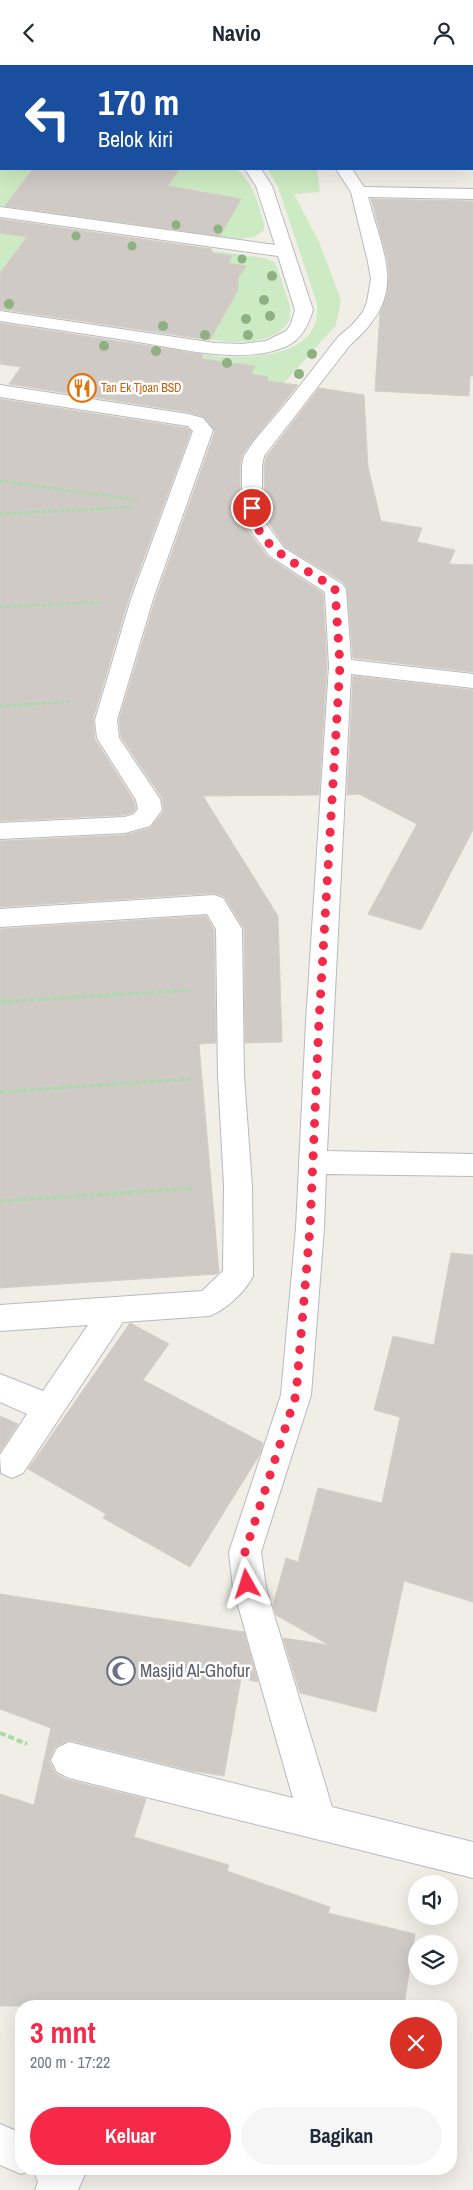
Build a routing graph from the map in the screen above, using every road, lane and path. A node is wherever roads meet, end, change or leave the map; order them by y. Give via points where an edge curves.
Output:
1 (254, 170) edge
2 (345, 170) edge
3 (359, 192) junction
4 (473, 194) edge
5 (0, 212) edge
6 (285, 252) junction
7 (0, 316) edge
8 (0, 391) edge
9 (0, 481) edge
10 (176, 505) junction
11 (0, 514) edge
12 (142, 599) junction
13 (0, 607) edge
14 (340, 665) junction
15 (473, 681) edge
16 (112, 699) junction
17 (0, 706) edge
18 (0, 831) edge
19 (0, 918) edge
20 (230, 987) junction
21 (0, 1002) edge
22 (232, 1076) junction
23 (0, 1092) edge
24 (312, 1162) junction
25 (473, 1165) edge
26 (238, 1186) junction
27 (0, 1201) edge
28 (115, 1309) junction
29 (0, 1317) edge
30 (0, 1388) edge
31 (49, 1408) junction
32 (12, 1463) dead end
33 (69, 1760) dead end
34 (318, 1821) junction
35 (473, 1860) edge
36 (0, 2143) edge
37 (15, 2151) edge
38 (64, 2175) edge
39 (55, 2190) edge

1 - 6 street via 264,186
2 - 3 street
3 - 4 street
3 - 14 street via 380,279 376,302 371,313 344,341 261,445 252,466 252,508 258,527 276,552 335,589
5 - 6 street
6 - 7 street via 304,310 302,324 290,338 272,345 247,350 215,349
8 - 10 street via 196,422 201,426 203,435
9 - 10 path
10 - 11 path
10 - 12 street
12 - 13 path
12 - 16 street
14 - 15 street
14 - 24 street
16 - 17 path
16 - 18 street via 106,720 108,738 148,799 150,810 142,820 125,825
19 - 20 street via 214,904 229,929
20 - 21 path
20 - 22 street
22 - 23 path
22 - 26 street
24 - 25 street
24 - 34 street via 310,1228 296,1395 245,1552 244,1573
26 - 27 path
26 - 28 street via 238,1276 209,1303
28 - 29 street
28 - 31 street
30 - 31 street
31 - 32 street
33 - 34 street
34 - 35 street
36 - 37 street
38 - 39 street

